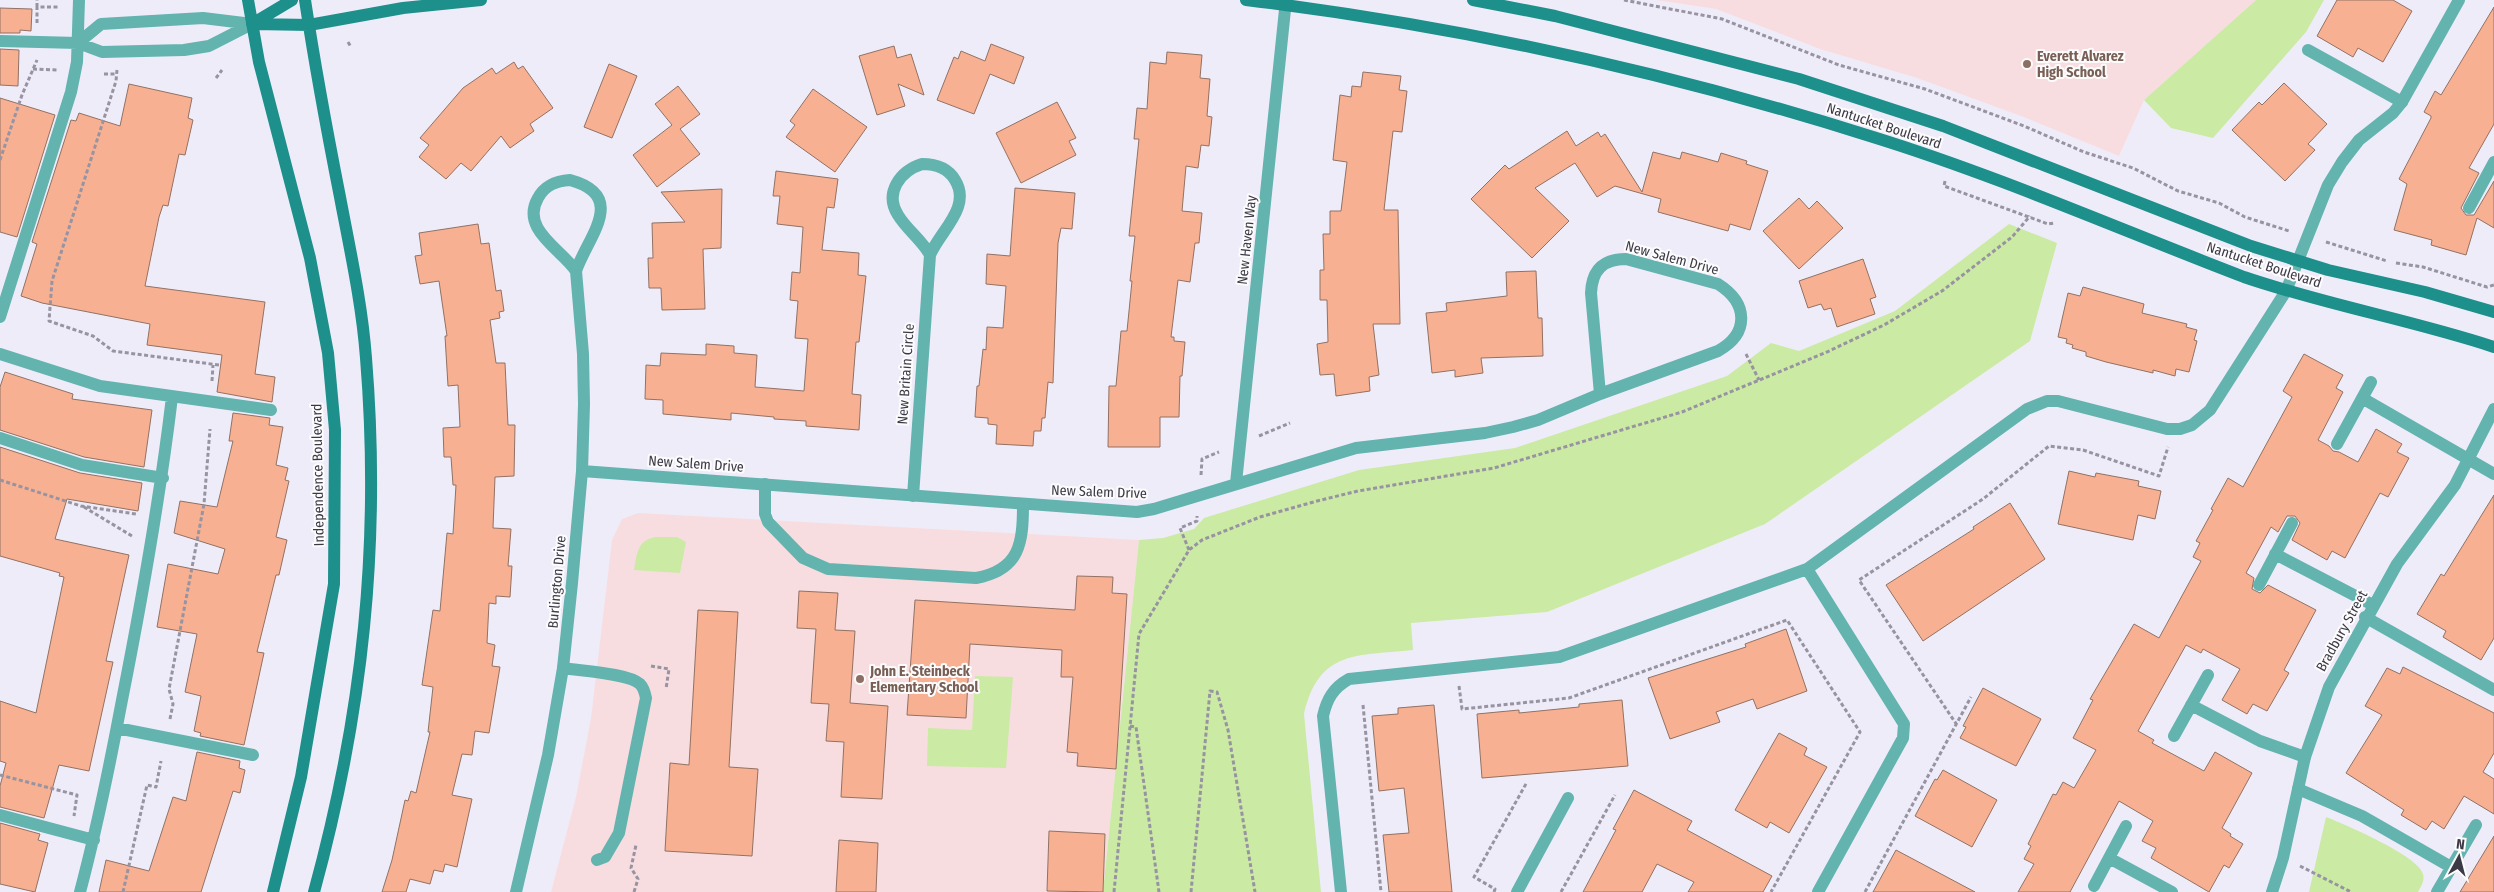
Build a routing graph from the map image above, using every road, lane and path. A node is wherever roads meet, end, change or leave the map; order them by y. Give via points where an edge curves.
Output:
1 (37, 0) edge
2 (79, 0) edge
3 (248, 0) edge
4 (292, 0) edge
5 (305, 0) edge
6 (481, 0) edge
7 (1246, 0) edge
8 (1472, 0) edge
9 (1624, 0) edge
10 (2459, 0) edge
11 (1286, 2) edge
12 (37, 6) junction
13 (62, 6) dead end
14 (37, 24) dead end
15 (252, 24) junction
16 (309, 24) junction
17 (0, 41) edge
18 (348, 42) dead end
19 (78, 43) junction
20 (351, 47) dead end
21 (2308, 50) dead end
22 (37, 58) dead end
23 (33, 69) junction
24 (58, 70) dead end
25 (222, 70) dead end
26 (116, 74) dead end
27 (216, 78) dead end
28 (2402, 102) junction
29 (0, 160) edge
30 (2494, 162) edge
31 (1944, 186) dead end
32 (2469, 208) dead end
33 (2308, 237) junction
34 (930, 255) junction
35 (2300, 261) junction
36 (576, 271) junction
37 (2494, 285) edge
38 (2286, 291) junction
39 (2494, 312) edge
40 (0, 317) edge
41 (2494, 347) edge
42 (0, 354) edge
43 (1751, 361) dead end
44 (213, 365) junction
45 (219, 365) dead end
46 (1759, 380) junction
47 (212, 382) dead end
48 (2370, 382) dead end
49 (1600, 394) junction
50 (172, 397) junction
51 (2362, 398) junction
52 (2494, 409) edge
53 (271, 410) dead end
54 (210, 429) dead end
55 (2174, 429) junction
56 (0, 438) edge
57 (2337, 444) dead end
58 (2470, 458) junction
59 (582, 471) junction
60 (2494, 474) edge
61 (163, 478) junction
62 (0, 480) edge
63 (1236, 483) junction
64 (765, 484) junction
65 (913, 496) junction
66 (1024, 504) junction
67 (81, 506) junction
68 (137, 514) dead end
69 (1196, 522) dead end
70 (2292, 523) dead end
71 (133, 537) dead end
72 (1189, 550) junction
73 (2275, 554) junction
74 (1806, 569) junction
75 (2259, 585) dead end
76 (2373, 605) junction
77 (2365, 618) junction
78 (1457, 667) junction
79 (563, 668) junction
80 (2208, 675) dead end
81 (2494, 690) edge
82 (1971, 697) dead end
83 (1363, 705) dead end
84 (2191, 705) junction
85 (169, 724) dead end
86 (1956, 725) junction
87 (1130, 726) junction
88 (117, 728) junction
89 (2174, 736) dead end
90 (253, 755) dead end
91 (2305, 757) junction
92 (161, 761) dead end
93 (0, 775) edge
94 (1527, 782) dead end
95 (2298, 789) junction
96 (1615, 795) dead end
97 (1568, 798) dead end
98 (0, 815) edge
99 (74, 817) dead end
100 (2476, 825) dead end
101 (2126, 826) dead end
102 (94, 840) junction
103 (2109, 858) junction
104 (2283, 858) junction
105 (597, 860) dead end
106 (2451, 868) junction
107 (2094, 886) dead end
108 (80, 892) edge
109 (123, 892) edge
110 (273, 892) edge
111 (314, 892) edge
112 (516, 892) edge
113 (1114, 892) edge
114 (1159, 892) edge
115 (1191, 892) edge
116 (1255, 892) edge
117 (1341, 892) edge
118 (1382, 892) edge
119 (1494, 892) edge
120 (1517, 892) edge
121 (1561, 892) edge
122 (1771, 892) edge
123 (1818, 892) edge
124 (1865, 892) edge
125 (2172, 892) edge
126 (2272, 892) edge
127 (2351, 892) edge
128 (2437, 892) edge

1 - 12 path
2 - 19 street
3 - 15 street, Independence Boulevard
4 - 15 street
5 - 16 street
6 - 16 street via 403,8
7 - 11 street, Nantucket Boulevard
8 - 35 street, Nantucket Boulevard via 1555,16 1816,84 1952,130 2251,246
9 - 33 path via 1722,19 1839,65 1925,89 2133,168 2178,191 2219,203 2257,222
10 - 28 street
11 - 38 street, Nantucket Boulevard via 1421,25 1706,86 1875,137
11 - 63 street, New Haven Way
12 - 13 path
12 - 14 path
15 - 16 street
15 - 19 street via 209,46 184,50 102,52
15 - 19 street via 203,18 101,24
15 - 110 street, Independence Boulevard via 310,258 328,353 336,430 334,584 301,778
16 - 111 street via 354,269 366,356 373,485 369,596 358,694 332,826
17 - 19 street
18 - 20 path
19 - 40 street via 71,92
21 - 28 street
22 - 23 path
23 - 24 path
23 - 29 path
25 - 27 path
26 - 44 path via 52,282 49,321 93,336 113,351
28 - 33 street via 2359,140 2342,162 2328,185
30 - 32 street
31 - 46 path via 2030,216 2012,237 1942,291 1884,325
33 - 35 street
33 - 37 path via 2388,261 2423,266 2486,287
34 - 34 street, New Britain Circle via 940,235 955,217 961,196 958,185 944,168 922,164 903,174 893,194 898,215
34 - 65 street, New Britain Circle
35 - 38 street
35 - 39 street, Nantucket Boulevard
36 - 36 street, Burlington Drive via 597,230 601,208 590,189 570,180 559,181 549,185 535,202 533,214 540,234
36 - 59 street, Burlington Drive via 583,354
38 - 41 street, Nantucket Boulevard
38 - 55 street via 2210,410 2192,425
42 - 50 street via 100,386
43 - 46 path
44 - 45 path
44 - 47 path
46 - 72 path via 1682,412 1494,468 1358,491 1260,516 1202,540
48 - 51 street
49 - 49 street, New Salem Drive via 1730,345 1740,326 1737,300 1718,284 1626,259 1614,259 1599,266 1591,293
49 - 63 street, New Salem Drive via 1513,427 1356,448
50 - 53 street
50 - 61 street
51 - 57 street
51 - 58 street
52 - 58 street, Bradbury Street
54 - 85 path via 204,504 169,689 173,704
55 - 74 street via 2076,404 2058,401 2037,404
55 - 86 path via 2159,476 2083,450 2049,446 1983,499 1860,580
56 - 61 street via 82,465
58 - 60 street
58 - 76 street, Bradbury Street via 2436,512 2397,564
59 - 64 street, New Salem Drive
59 - 79 street, Burlington Drive
61 - 88 street
62 - 67 path
63 - 66 street, New Salem Drive via 1137,512
64 - 65 street, New Salem Drive
64 - 66 street via 768,522 804,558 828,569 976,578 992,575 1008,566 1020,545
65 - 66 street, New Salem Drive
67 - 68 path
67 - 71 path
69 - 72 path via 1180,528
70 - 73 street
72 - 87 path via 1139,634
73 - 75 street
73 - 76 street
74 - 78 street via 1559,657
74 - 123 street via 1904,724 1903,738
76 - 77 street, Bradbury Street
77 - 81 street
77 - 91 street, Bradbury Street via 2328,687
78 - 117 street via 1349,679 1338,685 1329,698 1323,716
78 - 122 path via 1462,709 1569,698 1787,620 1860,732
79 - 105 street via 640,683 646,698 619,833 605,857
79 - 112 street, Burlington Drive via 548,756
80 - 84 street
82 - 86 path
83 - 118 path
84 - 89 street
84 - 91 street via 2260,741
86 - 124 path
87 - 113 path
87 - 114 path via 1136,727
88 - 90 street
88 - 102 street
91 - 95 street, Bradbury Street
92 - 109 path via 156,787 146,785
93 - 99 path via 77,795
94 - 119 path via 1474,877 1495,889
95 - 104 street, Bradbury Street
95 - 106 street via 2362,816
96 - 121 path
97 - 120 street
98 - 102 street
100 - 106 street
101 - 103 street
102 - 108 street
103 - 107 street
103 - 125 street
104 - 126 street, Bradbury Street
104 - 127 path
106 - 128 street
115 - 116 path via 1210,691 1217,692 1228,730

